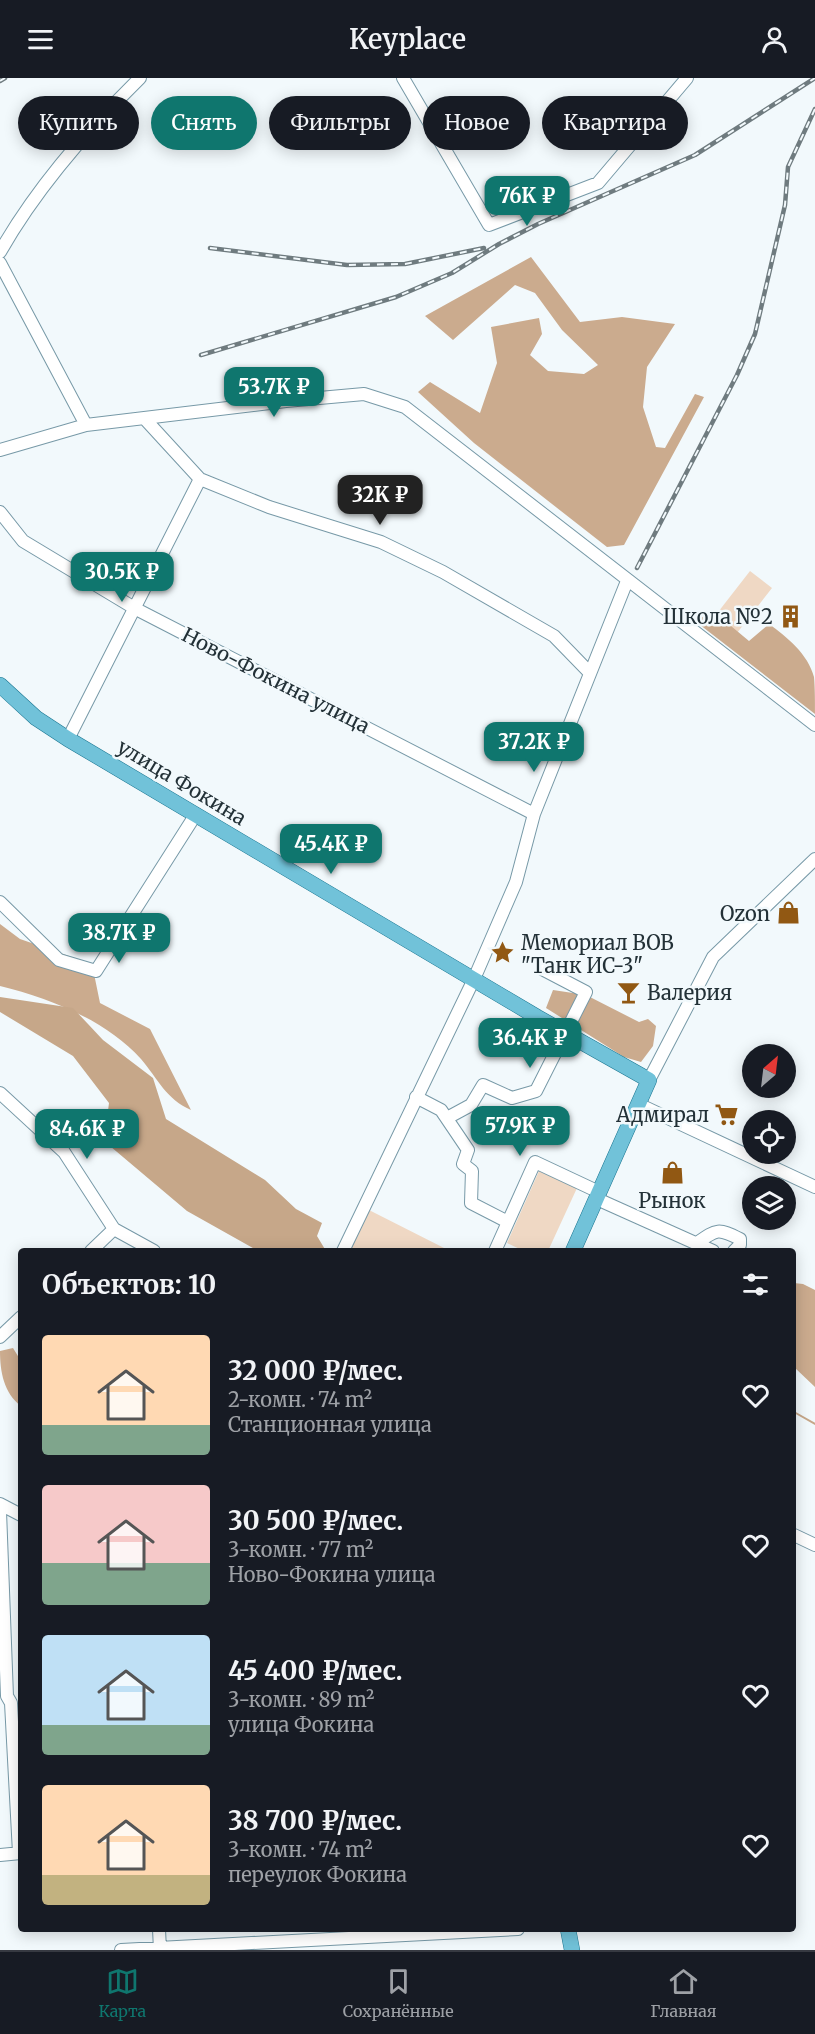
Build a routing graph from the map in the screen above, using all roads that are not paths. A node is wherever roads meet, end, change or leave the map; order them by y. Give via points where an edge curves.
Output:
1 (140, 78) edge
2 (403, 78) edge
3 (687, 78) edge
4 (0, 252) edge
5 (0, 263) edge
6 (144, 418) junction
7 (86, 425) junction
8 (0, 450) edge
9 (200, 479) junction
10 (0, 512) edge
11 (627, 581) junction
12 (136, 609) junction
13 (590, 672) junction
14 (0, 685) edge
15 (815, 725) edge
16 (68, 739) junction
17 (196, 814) junction
18 (534, 814) junction
19 (815, 858) edge
20 (0, 902) edge
21 (542, 969) dead end
22 (474, 979) junction
23 (566, 1034) junction
24 (649, 1080) junction
25 (0, 1093) edge
26 (416, 1097) junction
27 (638, 1104) junction
28 (447, 1118) junction
29 (815, 1187) edge
30 (598, 1196) junction
31 (508, 1222) junction
32 (114, 1229) junction
33 (697, 1243) junction
34 (94, 1248) edge
35 (148, 1248) edge
36 (344, 1248) edge
37 (496, 1248) edge
38 (574, 1248) edge
39 (707, 1248) edge
40 (737, 1248) edge
41 (18, 1320) edge
42 (0, 1336) edge
43 (0, 1504) edge
44 (0, 1511) edge
45 (18, 1513) edge
46 (796, 1536) edge
47 (815, 1545) edge
48 (18, 1695) edge
49 (3, 1697) edge
50 (18, 1820) edge
51 (18, 1853) edge
52 (0, 1855) edge
53 (159, 1932) edge
54 (480, 1932) edge
55 (569, 1932) edge
56 (316, 1945) edge
57 (160, 1948) edge
58 (122, 1950) edge
59 (572, 1950) edge

1 - 4 street via 89,128 15,225
2 - 3 street via 489,225 598,183
5 - 7 street
6 - 7 street
6 - 9 street
6 - 11 street via 364,394 405,407
7 - 8 street
9 - 12 street
9 - 13 street via 269,507 381,542 443,572 554,636
10 - 12 street, Ново-Фокина улица via 23,541
11 - 13 street
11 - 15 street
12 - 16 street
12 - 18 street, Ново-Фокина улица
13 - 18 street
14 - 16 main road, улица Фокина via 36,718
16 - 17 main road, улица Фокина
17 - 20 street via 96,972 58,960
17 - 22 main road, улица Фокина
18 - 22 street via 516,882
19 - 24 street via 713,957
21 - 23 street via 586,992
22 - 23 main road, улица Фокина
22 - 26 street
23 - 24 main road, улица Фокина
23 - 28 street via 536,1090 512,1098 483,1084 471,1105
24 - 27 main road
25 - 32 street via 64,1152
26 - 28 street via 441,1110
26 - 36 street
27 - 29 street
27 - 30 main road
28 - 31 street via 468,1150 463,1164 472,1172 471,1203
30 - 31 street via 534,1162
30 - 33 street via 662,1230
30 - 38 main road
31 - 37 street
32 - 34 street
32 - 35 street
33 - 39 street
33 - 40 street via 713,1231 722,1230 740,1239
41 - 42 street
43 - 45 street
44 - 49 street
46 - 47 street
48 - 49 street
49 - 50 street via 11,1703
51 - 52 street
53 - 57 street
54 - 56 street
55 - 59 main road
56 - 57 street
57 - 58 street

